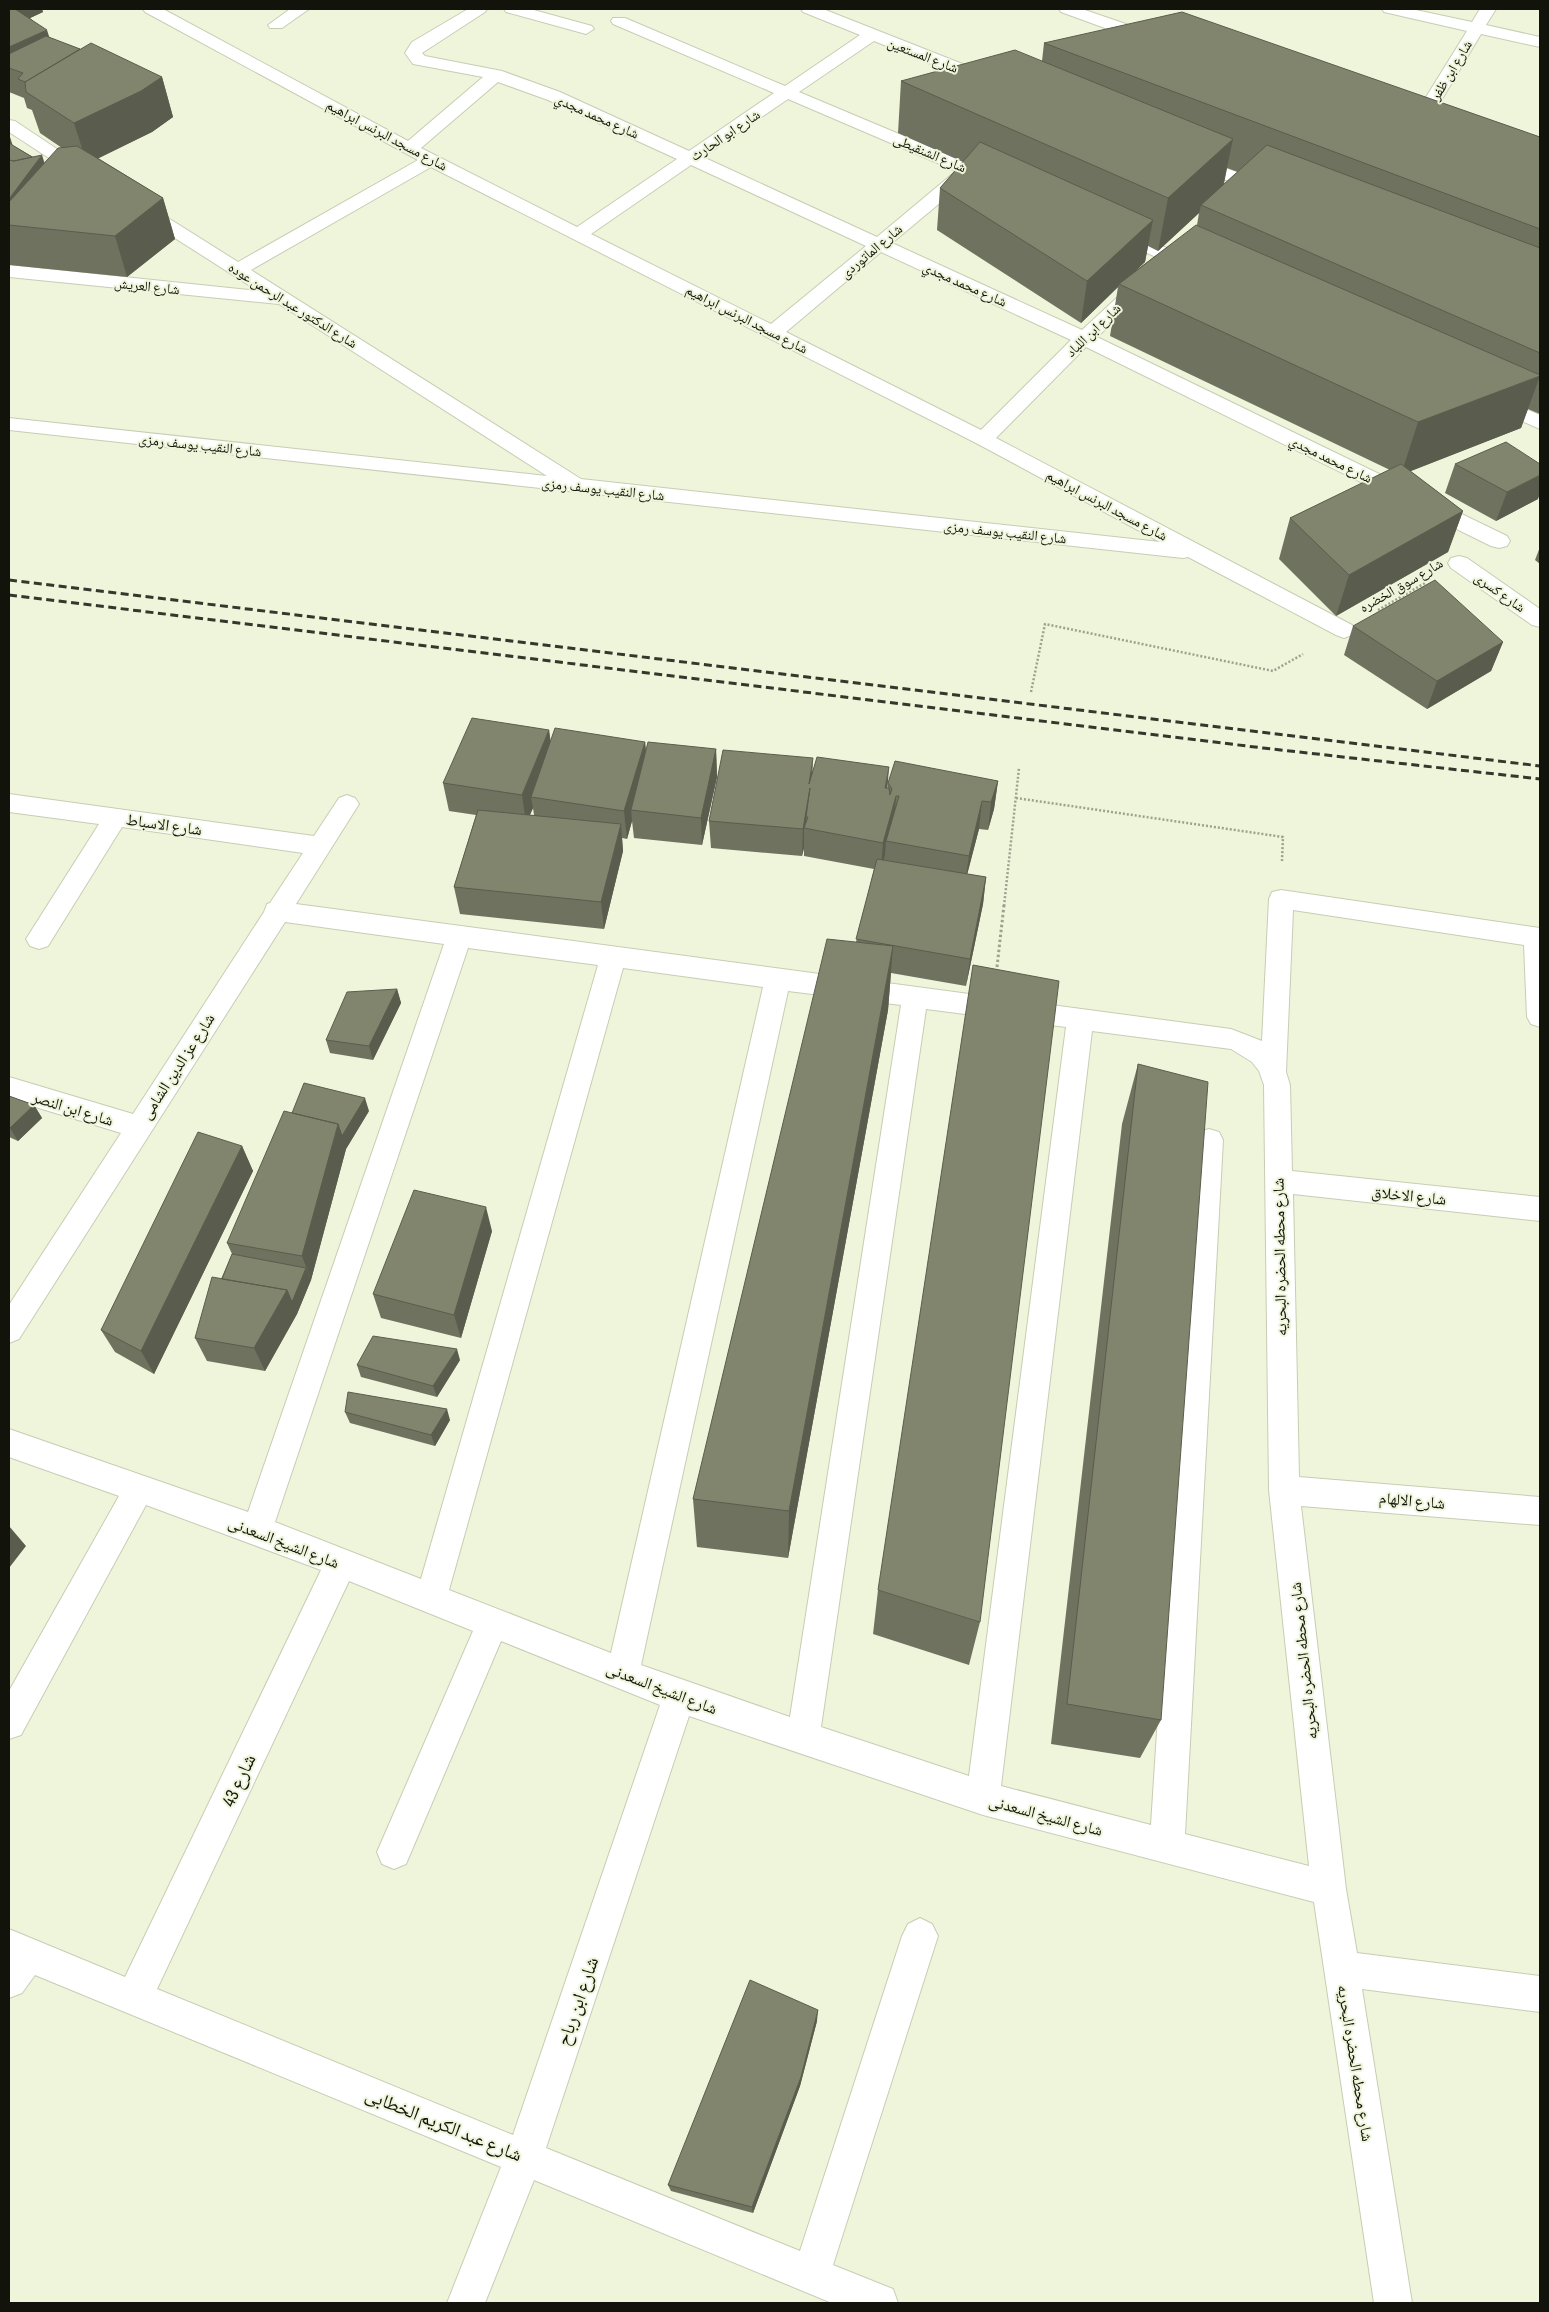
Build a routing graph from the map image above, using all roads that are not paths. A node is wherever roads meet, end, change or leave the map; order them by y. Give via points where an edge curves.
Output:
1 (151, 9) edge
2 (301, 9) edge
3 (479, 9) edge
4 (512, 9) edge
5 (809, 9) edge
6 (1067, 9) edge
7 (1390, 9) edge
8 (1488, 9) edge
9 (619, 21) dead end
10 (276, 25) dead end
11 (1476, 28) junction
12 (586, 29) dead end
13 (871, 35) junction
14 (1540, 42) edge
15 (1170, 45) edge
16 (496, 75) junction
17 (1001, 86) edge
18 (787, 92) junction
19 (1395, 125) edge
20 (12, 129) edge
21 (1414, 131) junction
22 (1432, 138) edge
23 (410, 148) junction
24 (1177, 154) edge
25 (690, 158) junction
26 (431, 160) junction
27 (968, 170) junction
28 (1251, 183) junction
29 (104, 185) edge
30 (1013, 189) edge
31 (1278, 194) edge
32 (120, 196) edge
33 (1237, 197) edge
34 (1095, 224) edge
35 (579, 234) junction
36 (1186, 243) edge
37 (878, 244) junction
38 (1172, 256) junction
39 (238, 270) junction
40 (9, 271) edge
41 (1208, 273) edge
42 (285, 300) junction
43 (773, 332) junction
44 (1084, 338) junction
45 (1477, 394) edge
46 (1540, 423) edge
47 (9, 424) edge
48 (983, 439) junction
49 (577, 486) junction
50 (1499, 541) dead end
51 (1197, 553) junction
52 (1459, 563) road end
53 (1540, 620) edge
54 (1344, 630) road end
55 (9, 803) edge
56 (347, 804) dead end
57 (116, 817) junction
58 (320, 846) junction
59 (276, 911) junction
60 (459, 937) junction
61 (1538, 937) edge
62 (39, 939) dead end
63 (613, 957) junction
64 (778, 979) junction
65 (915, 997) junction
66 (1540, 1017) edge
67 (1080, 1019) junction
68 (1274, 1070) junction
69 (9, 1088) edge
70 (138, 1127) junction
71 (1209, 1140) dead end
72 (1277, 1182) junction
73 (1540, 1209) edge
74 (9, 1330) edge
75 (9, 1443) edge
76 (139, 1489) junction
77 (1284, 1490) junction
78 (1540, 1511) edge
79 (257, 1530) junction
80 (341, 1563) junction
81 (431, 1598) junction
82 (493, 1622) junction
83 (623, 1673) junction
84 (679, 1696) junction
85 (9, 1723) edge
86 (803, 1738) junction
87 (983, 1798) junction
88 (1167, 1847) junction
89 (394, 1852) dead end
90 (1329, 1889) junction
91 (920, 1936) dead end
92 (15, 1961) edge
93 (1341, 1969) junction
94 (1540, 1994) edge
95 (134, 1998) junction
96 (524, 2156) junction
97 (811, 2276) junction
98 (466, 2303) edge
99 (879, 2303) edge
100 (1393, 2303) edge

1 - 23 street, شارع مسجد البرنس ابراهيم
2 - 10 street
3 - 16 street, شارع محمد مجدي via 418,46 413,53 419,60
4 - 12 street
5 - 13 street, شارع المستعين
6 - 15 street
7 - 11 street
8 - 11 street, شارع ابن ظفر
9 - 18 street, شارع الشنقيطى
11 - 14 street
11 - 21 street, شارع ابن ظفر
13 - 17 street, شارع المستعين
13 - 18 street, شارع ابو الحارث
16 - 23 street
16 - 25 street, شارع محمد مجدي via 554,96
18 - 25 street, شارع ابو الحارث
18 - 27 street, شارع الشنقيطى
19 - 21 street
20 - 29 street
21 - 22 street
23 - 26 street, شارع مسجد البرنس ابراهيم
24 - 28 street
25 - 35 street, شارع ابو الحارث
25 - 37 street, شارع محمد مجدي
26 - 35 street, شارع مسجد البرنس ابراهيم
26 - 39 street
27 - 30 street, شارع الشنقيطى
27 - 37 street, شارع الماتوردى
28 - 31 street
28 - 33 street
32 - 39 street, شارع الدكتور عبد الرحمن عوده
34 - 38 street
35 - 43 street, شارع مسجد البرنس ابراهيم
36 - 38 street, شارع ابن اللباد
37 - 43 street, شارع الماتوردى
37 - 44 street, شارع محمد مجدي
38 - 41 street
38 - 44 street, شارع ابن اللباد
39 - 42 street, شارع الدكتور عبد الرحمن عوده
40 - 42 street, شارع العريش
42 - 49 street, شارع الدكتور عبد الرحمن عوده
43 - 48 street, شارع مسجد البرنس ابراهيم
44 - 48 street, شارع ابن اللباد
44 - 50 street, شارع محمد مجدي
45 - 46 street
47 - 49 street, شارع النقيب يوسف رمزى
48 - 51 street, شارع مسجد البرنس ابراهيم
49 - 51 street, شارع النقيب يوسف رمزى
51 - 54 street, شارع مسجد البرنس ابراهيم
52 - 53 street, شارع كسرى
55 - 57 street, شارع الاسباط
56 - 58 street, شارع عز الدين الشامى
57 - 58 street, شارع الاسباط
57 - 62 street
58 - 59 street, شارع عز الدين الشامى
59 - 60 street
59 - 70 street, شارع عز الدين الشامى
60 - 63 street
60 - 79 street
61 - 66 street
61 - 68 street, شارع محطه الحضره البحريه via 1281,899
63 - 64 street
63 - 81 street
64 - 65 street
64 - 83 street
65 - 67 street
65 - 86 street
67 - 68 street via 1231,1039 1250,1044 1264,1054
67 - 87 street
68 - 72 street, شارع محطه الحضره البحريه via 1277,1085
69 - 70 street, شارع ابن النصر
70 - 74 street, شارع عز الدين الشامى
71 - 88 street
72 - 73 street, شارع الاخلاق
72 - 77 street, شارع محطه الحضره البحريه
75 - 76 street, شارع الشيخ السعدنى
76 - 79 street, شارع الشيخ السعدنى
76 - 85 street
77 - 78 street, شارع الالهام
77 - 90 street, شارع محطه الحضره البحريه
79 - 80 street, شارع الشيخ السعدنى
80 - 81 street, شارع الشيخ السعدنى
80 - 95 street, شارع 43
81 - 82 street, شارع الشيخ السعدنى
82 - 83 street, شارع الشيخ السعدنى
82 - 89 street
83 - 84 street, شارع الشيخ السعدنى
84 - 86 street, شارع الشيخ السعدنى
84 - 96 street, شارع ابن رباح
86 - 87 street, شارع الشيخ السعدنى
87 - 88 street, شارع الشيخ السعدنى
88 - 90 street, شارع الشيخ السعدنى
90 - 93 street, شارع محطه الحضره البحريه
91 - 97 street
92 - 95 street, شارع عبد الكريم الخطابى
93 - 94 street
93 - 100 street, شارع محطه الحضره البحريه
95 - 96 street, شارع عبد الكريم الخطابى
96 - 97 street, شارع عبد الكريم الخطابى
96 - 98 street, شارع ابن رباح
97 - 99 street, شارع عبد الكريم الخطابى

